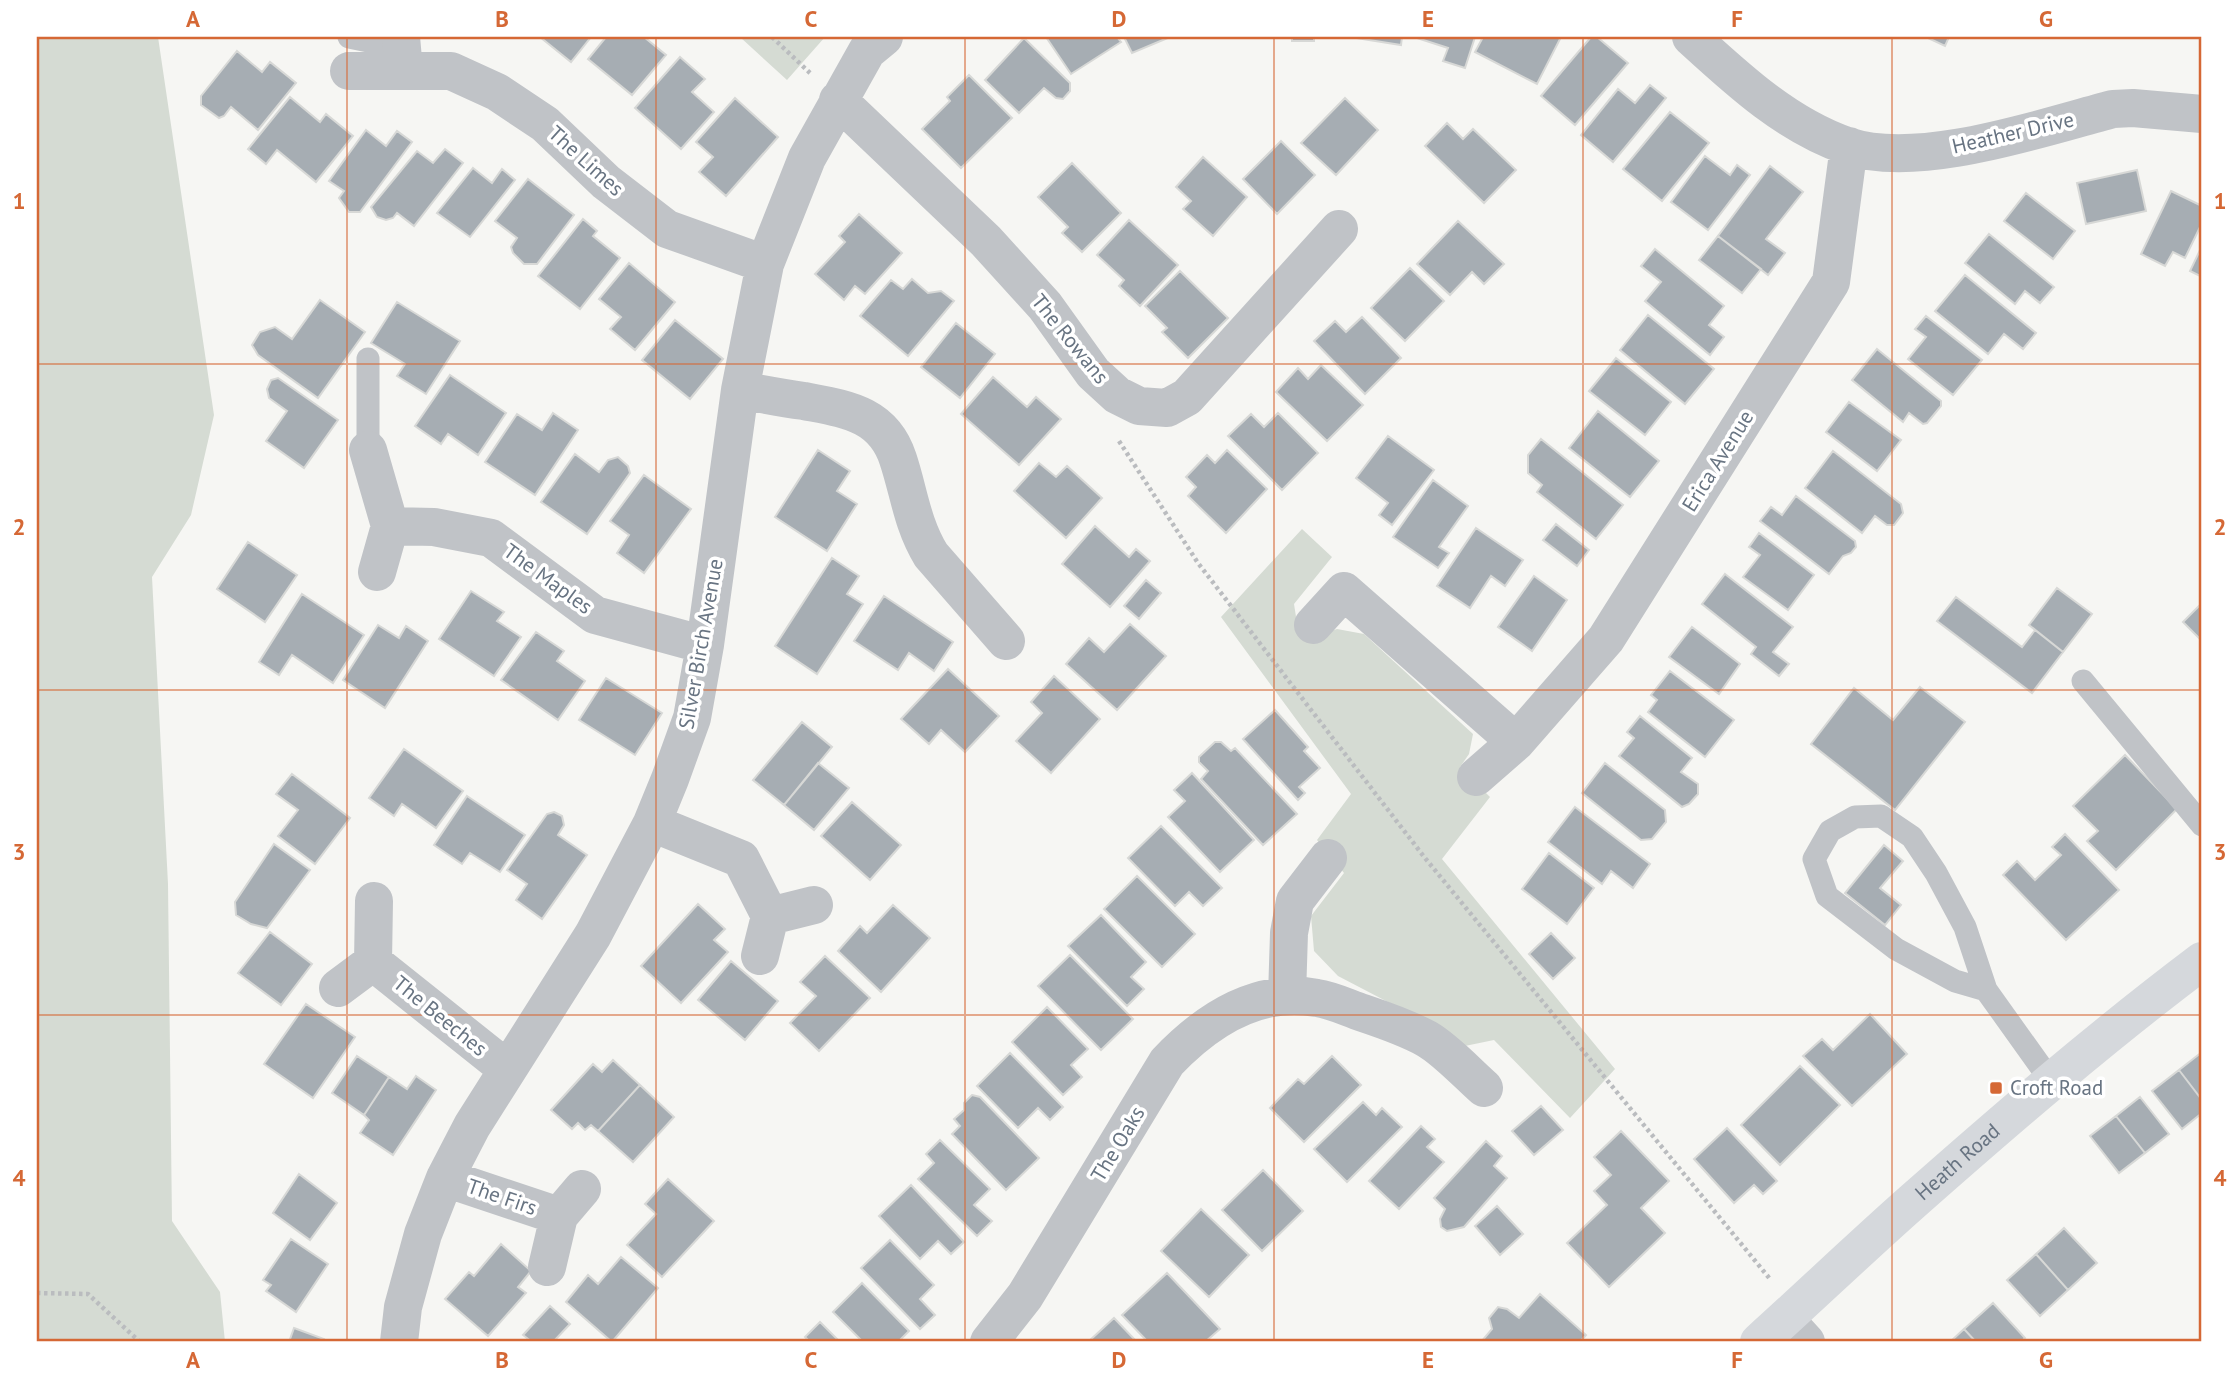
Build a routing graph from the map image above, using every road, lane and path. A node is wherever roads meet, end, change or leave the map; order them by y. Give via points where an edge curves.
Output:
1 (772, 37) edge
2 (884, 37) edge
3 (1691, 37) edge
4 (402, 52) edge
5 (349, 54) edge
6 (838, 100) junction
7 (2202, 114) edge
8 (1849, 146) junction
9 (1339, 229) dead end
10 (765, 264) junction
11 (368, 359) dead end
12 (740, 390) junction
13 (1118, 440) dead end
14 (368, 450) joint
15 (390, 526) junction
16 (377, 572) dead end
17 (1313, 625) dead end
18 (1006, 641) dead end
19 (705, 645) junction
20 (2083, 681) dead end
21 (1516, 742) junction
22 (1476, 777) dead end
23 (652, 823) junction
24 (2202, 825) edge
25 (1328, 858) dead end
26 (374, 901) dead end
27 (814, 905) dead end
28 (770, 916) junction
29 (760, 956) dead end
30 (2202, 961) edge
31 (373, 962) junction
32 (338, 988) dead end
33 (1986, 990) junction
34 (1287, 996) junction
35 (507, 1069) junction
36 (2051, 1081) junction
37 (1484, 1088) dead end
38 (445, 1178) junction
39 (547, 1267) dead end
40 (37, 1293) edge
41 (1783, 1334) edge
42 (140, 1342) edge
43 (399, 1342) edge
44 (989, 1342) edge

1 - 6 path
2 - 6 street, Silver Birch Avenue via 867,51
3 - 8 street, Heather Drive via 1790,118
4 - 5 street, The Limes
4 - 10 street, The Limes via 497,92 545,124 606,183 667,229
6 - 9 street, The Rowans via 986,241 1045,306 1093,373 1117,395 1139,406 1167,408 1187,397
6 - 10 street, Silver Birch Avenue via 807,158
7 - 8 street, Heather Drive via 2113,109 1976,146 1881,152
8 - 21 street, Erica Avenue via 1831,282 1606,639
10 - 12 street, Silver Birch Avenue
11 - 14 lane
12 - 18 street via 850,410 886,435 898,457 913,520 926,547
12 - 19 street, Silver Birch Avenue
13 - 41 path via 1198,563 1425,858 1768,1275
14 - 15 street
15 - 16 street
15 - 19 street, The Maples via 434,527 491,538 595,615
17 - 21 street via 1344,591
19 - 23 street, Silver Birch Avenue via 692,718
20 - 24 lane
21 - 22 street, Erica Avenue
23 - 28 street via 741,859
23 - 35 street, Silver Birch Avenue via 593,935
25 - 34 street via 1295,901
26 - 31 street, The Beeches
27 - 28 street
28 - 29 street
30 - 36 street, Heath Road
31 - 32 street, The Beeches
31 - 35 street, The Beeches
33 - 33 lane via 1955,981 1896,949 1827,896 1814,859 1830,831 1855,817 1881,816 1912,837 1965,927
33 - 36 lane
34 - 37 street, The Oaks via 1318,998 1429,1040
34 - 44 street, The Oaks via 1258,999 1223,1016 1190,1037 1167,1062 1025,1296
35 - 38 street, Silver Birch Avenue
36 - 41 street, Heath Road via 1910,1204
38 - 39 street, The Firs via 570,1203
38 - 43 street, Silver Birch Avenue via 423,1234 403,1307
40 - 42 path via 88,1294

